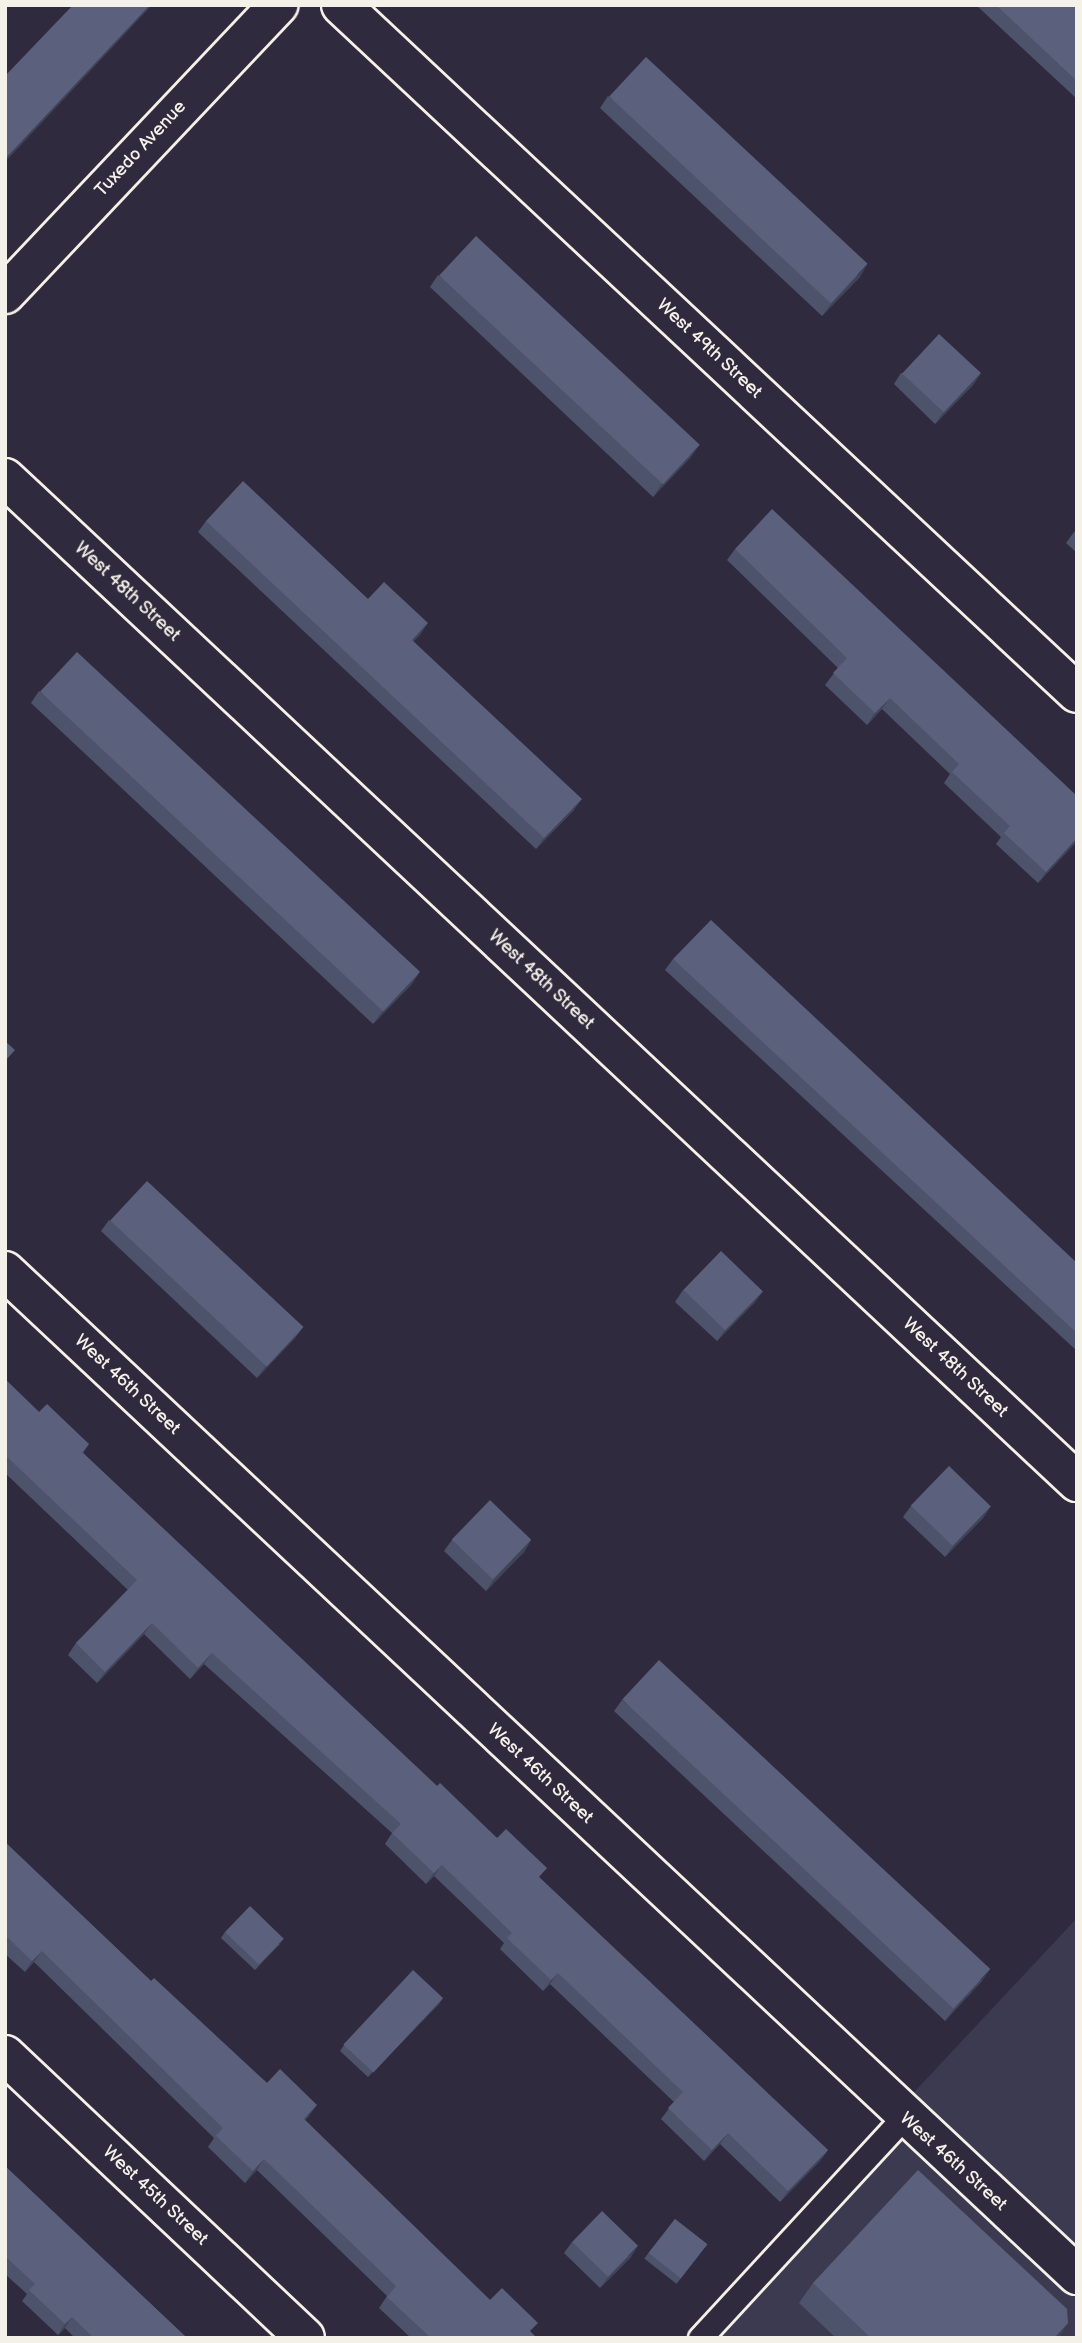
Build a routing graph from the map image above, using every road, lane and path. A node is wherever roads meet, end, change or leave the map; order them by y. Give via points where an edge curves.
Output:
1 (278, 5) edge
2 (341, 5) edge
3 (5, 294) edge
4 (5, 478) edge
5 (1077, 693) edge
6 (5, 1271) edge
7 (1077, 1482) edge
8 (5, 2055) edge
9 (904, 2117) junction
10 (1077, 2275) edge
11 (305, 2338) edge
12 (699, 2338) edge

1 - 3 street, Tuxedo Avenue
2 - 5 street, West 49th Street
4 - 7 street, West 48th Street
6 - 9 street, West 46th Street
8 - 11 street, West 45th Street
9 - 10 street, West 46th Street
9 - 12 lane

